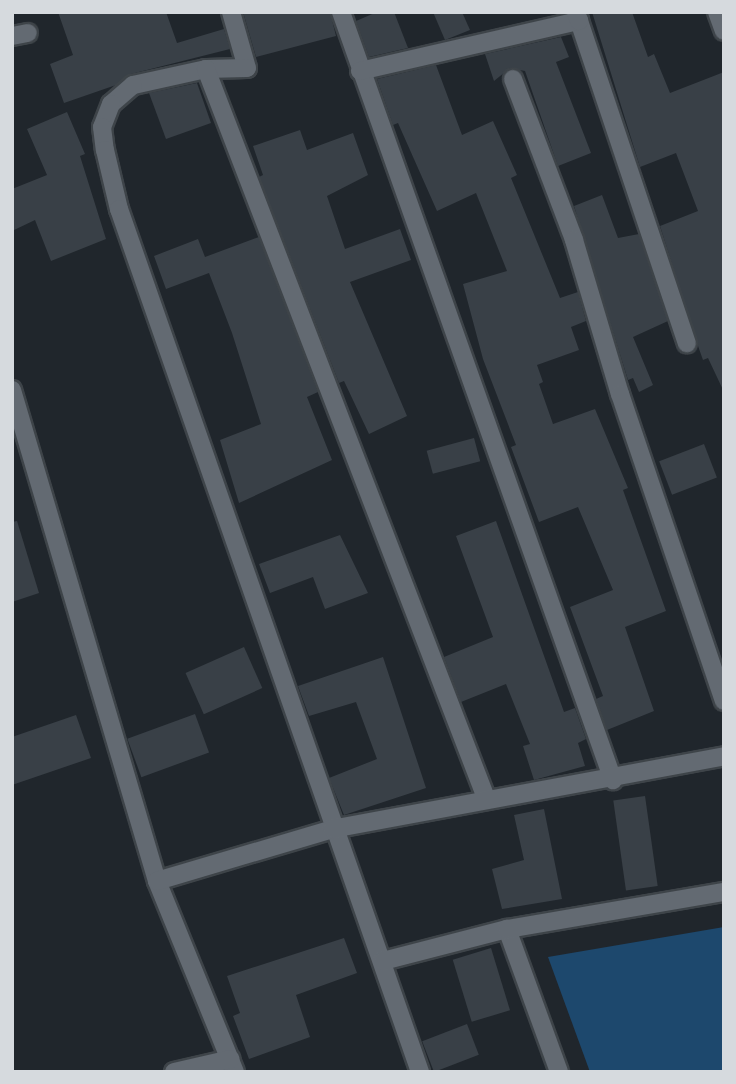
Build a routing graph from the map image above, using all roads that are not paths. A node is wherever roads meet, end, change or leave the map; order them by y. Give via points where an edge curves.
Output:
1 (231, 12) edge
2 (341, 12) edge
3 (718, 12) edge
4 (577, 16) edge
5 (724, 31) edge
6 (206, 69) junction
7 (360, 71) junction
8 (513, 79) dead end
9 (687, 343) dead end
10 (12, 390) edge
11 (724, 701) edge
12 (724, 756) edge
13 (612, 780) junction
14 (486, 798) junction
15 (332, 829) junction
16 (158, 881) junction
17 (724, 892) edge
18 (507, 929) junction
19 (383, 961) junction
20 (233, 1066) edge
21 (174, 1072) edge
22 (420, 1072) edge
23 (559, 1072) edge

1 - 6 street via 247,68
2 - 7 street
3 - 5 street
4 - 7 street
4 - 9 street
6 - 14 street
6 - 15 street via 133,85 111,104 102,127 105,150 119,209
7 - 13 street via 485,411
8 - 11 street via 574,240 620,394
10 - 16 street
12 - 13 street
13 - 14 street
14 - 15 street
15 - 16 street
15 - 19 street
16 - 20 street
17 - 18 street
18 - 19 street
18 - 23 street
19 - 22 street
20 - 21 street

